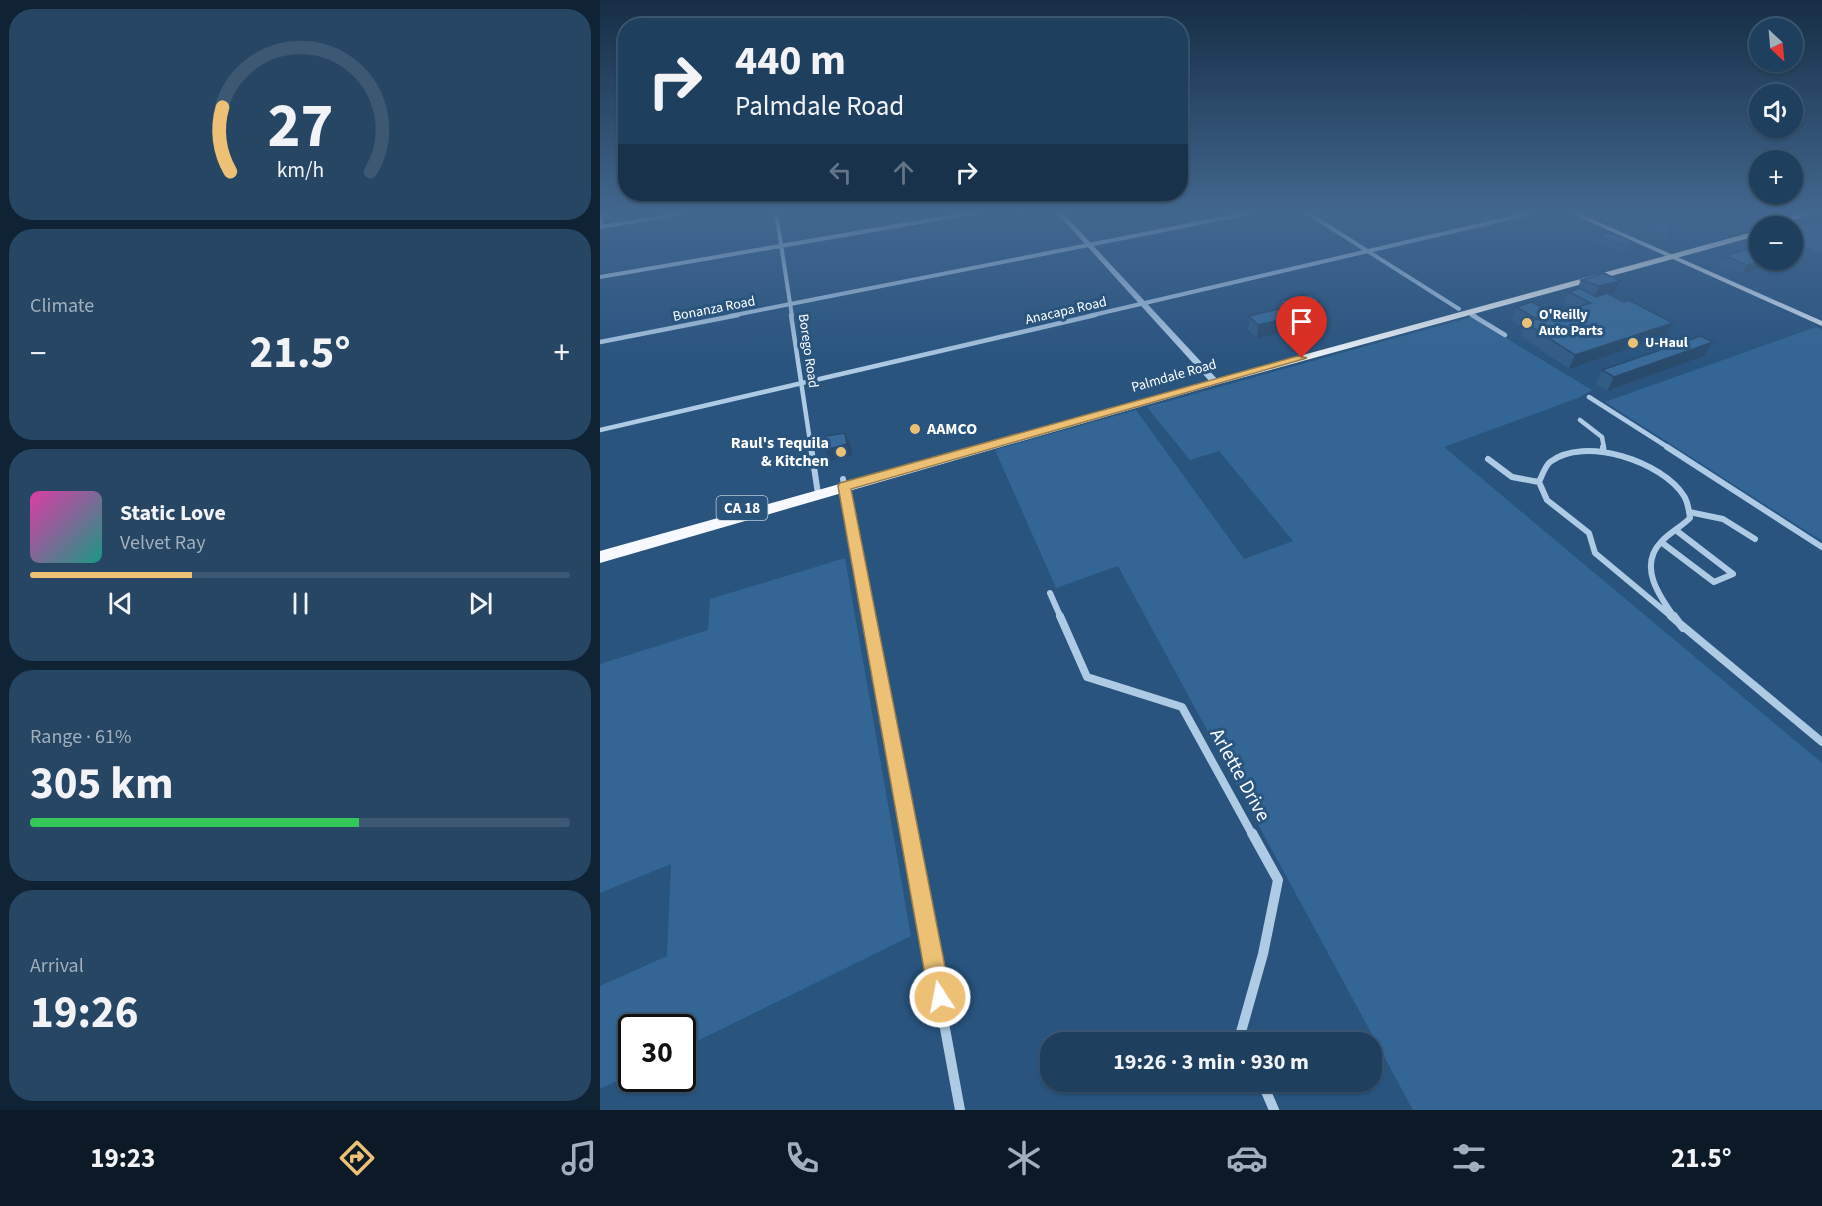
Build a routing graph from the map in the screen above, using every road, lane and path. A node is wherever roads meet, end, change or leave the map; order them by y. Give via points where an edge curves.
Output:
1 (677, 264) edge
2 (782, 264) edge
3 (995, 264) edge
4 (1106, 264) edge
5 (1318, 264) edge
6 (1388, 264) edge
7 (1635, 264) edge
8 (1688, 264) edge
9 (600, 277) edge
10 (1143, 304) junction
11 (788, 305) junction
12 (1464, 310) junction
13 (1822, 324) edge
14 (1505, 335) dead end
15 (600, 342) edge
16 (1212, 379) junction
17 (800, 384) junction
18 (1589, 397) dead end
19 (1580, 420) dead end
20 (600, 430) edge
21 (1604, 452) junction
22 (1488, 459) dead end
23 (1539, 482) junction
24 (844, 483) junction
25 (817, 491) junction
26 (1689, 512) junction
27 (1677, 531) junction
28 (1755, 539) dead end
29 (1661, 542) junction
30 (1822, 547) edge
31 (600, 548) edge
32 (600, 557) edge
33 (1050, 593) dead end
34 (1683, 628) junction
35 (1822, 742) edge
36 (1241, 1032) edge
37 (1266, 1092) edge
38 (960, 1110) edge
39 (1274, 1110) edge

1 - 9 street
2 - 11 street, Borego Road
3 - 11 street, Bonanza Road
4 - 10 street
5 - 10 street, Anacapa Road
6 - 12 street
7 - 12 highway, Palmdale Road / CA 18
8 - 13 main road
10 - 16 street
10 - 17 street, Anacapa Road
11 - 15 street, Bonanza Road
11 - 17 street, Borego Road
12 - 14 street
12 - 16 highway, Palmdale Road / CA 18
16 - 24 highway, Palmdale Road / CA 18
17 - 20 street, Anacapa Road
17 - 25 street, Borego Road
18 - 30 street
19 - 21 street via 1602,437
21 - 23 street via 1573,452 1549,463
21 - 26 street via 1634,460 1660,473 1684,495
22 - 23 street via 1512,477
23 - 34 street via 1547,500 1589,533 1595,553
24 - 25 highway, Palmdale Road / CA 18
24 - 38 street
25 - 31 highway, Palmdale Road / CA 18
25 - 32 highway, Palmdale Road / CA 18
26 - 27 street via 1690,518
26 - 28 street via 1723,519
27 - 29 street
27 - 29 street via 1733,574 1714,582
29 - 34 street via 1649,568 1657,594
33 - 36 street, Arlette Drive via 1087,677 1182,707 1278,880
34 - 35 street
37 - 39 street

